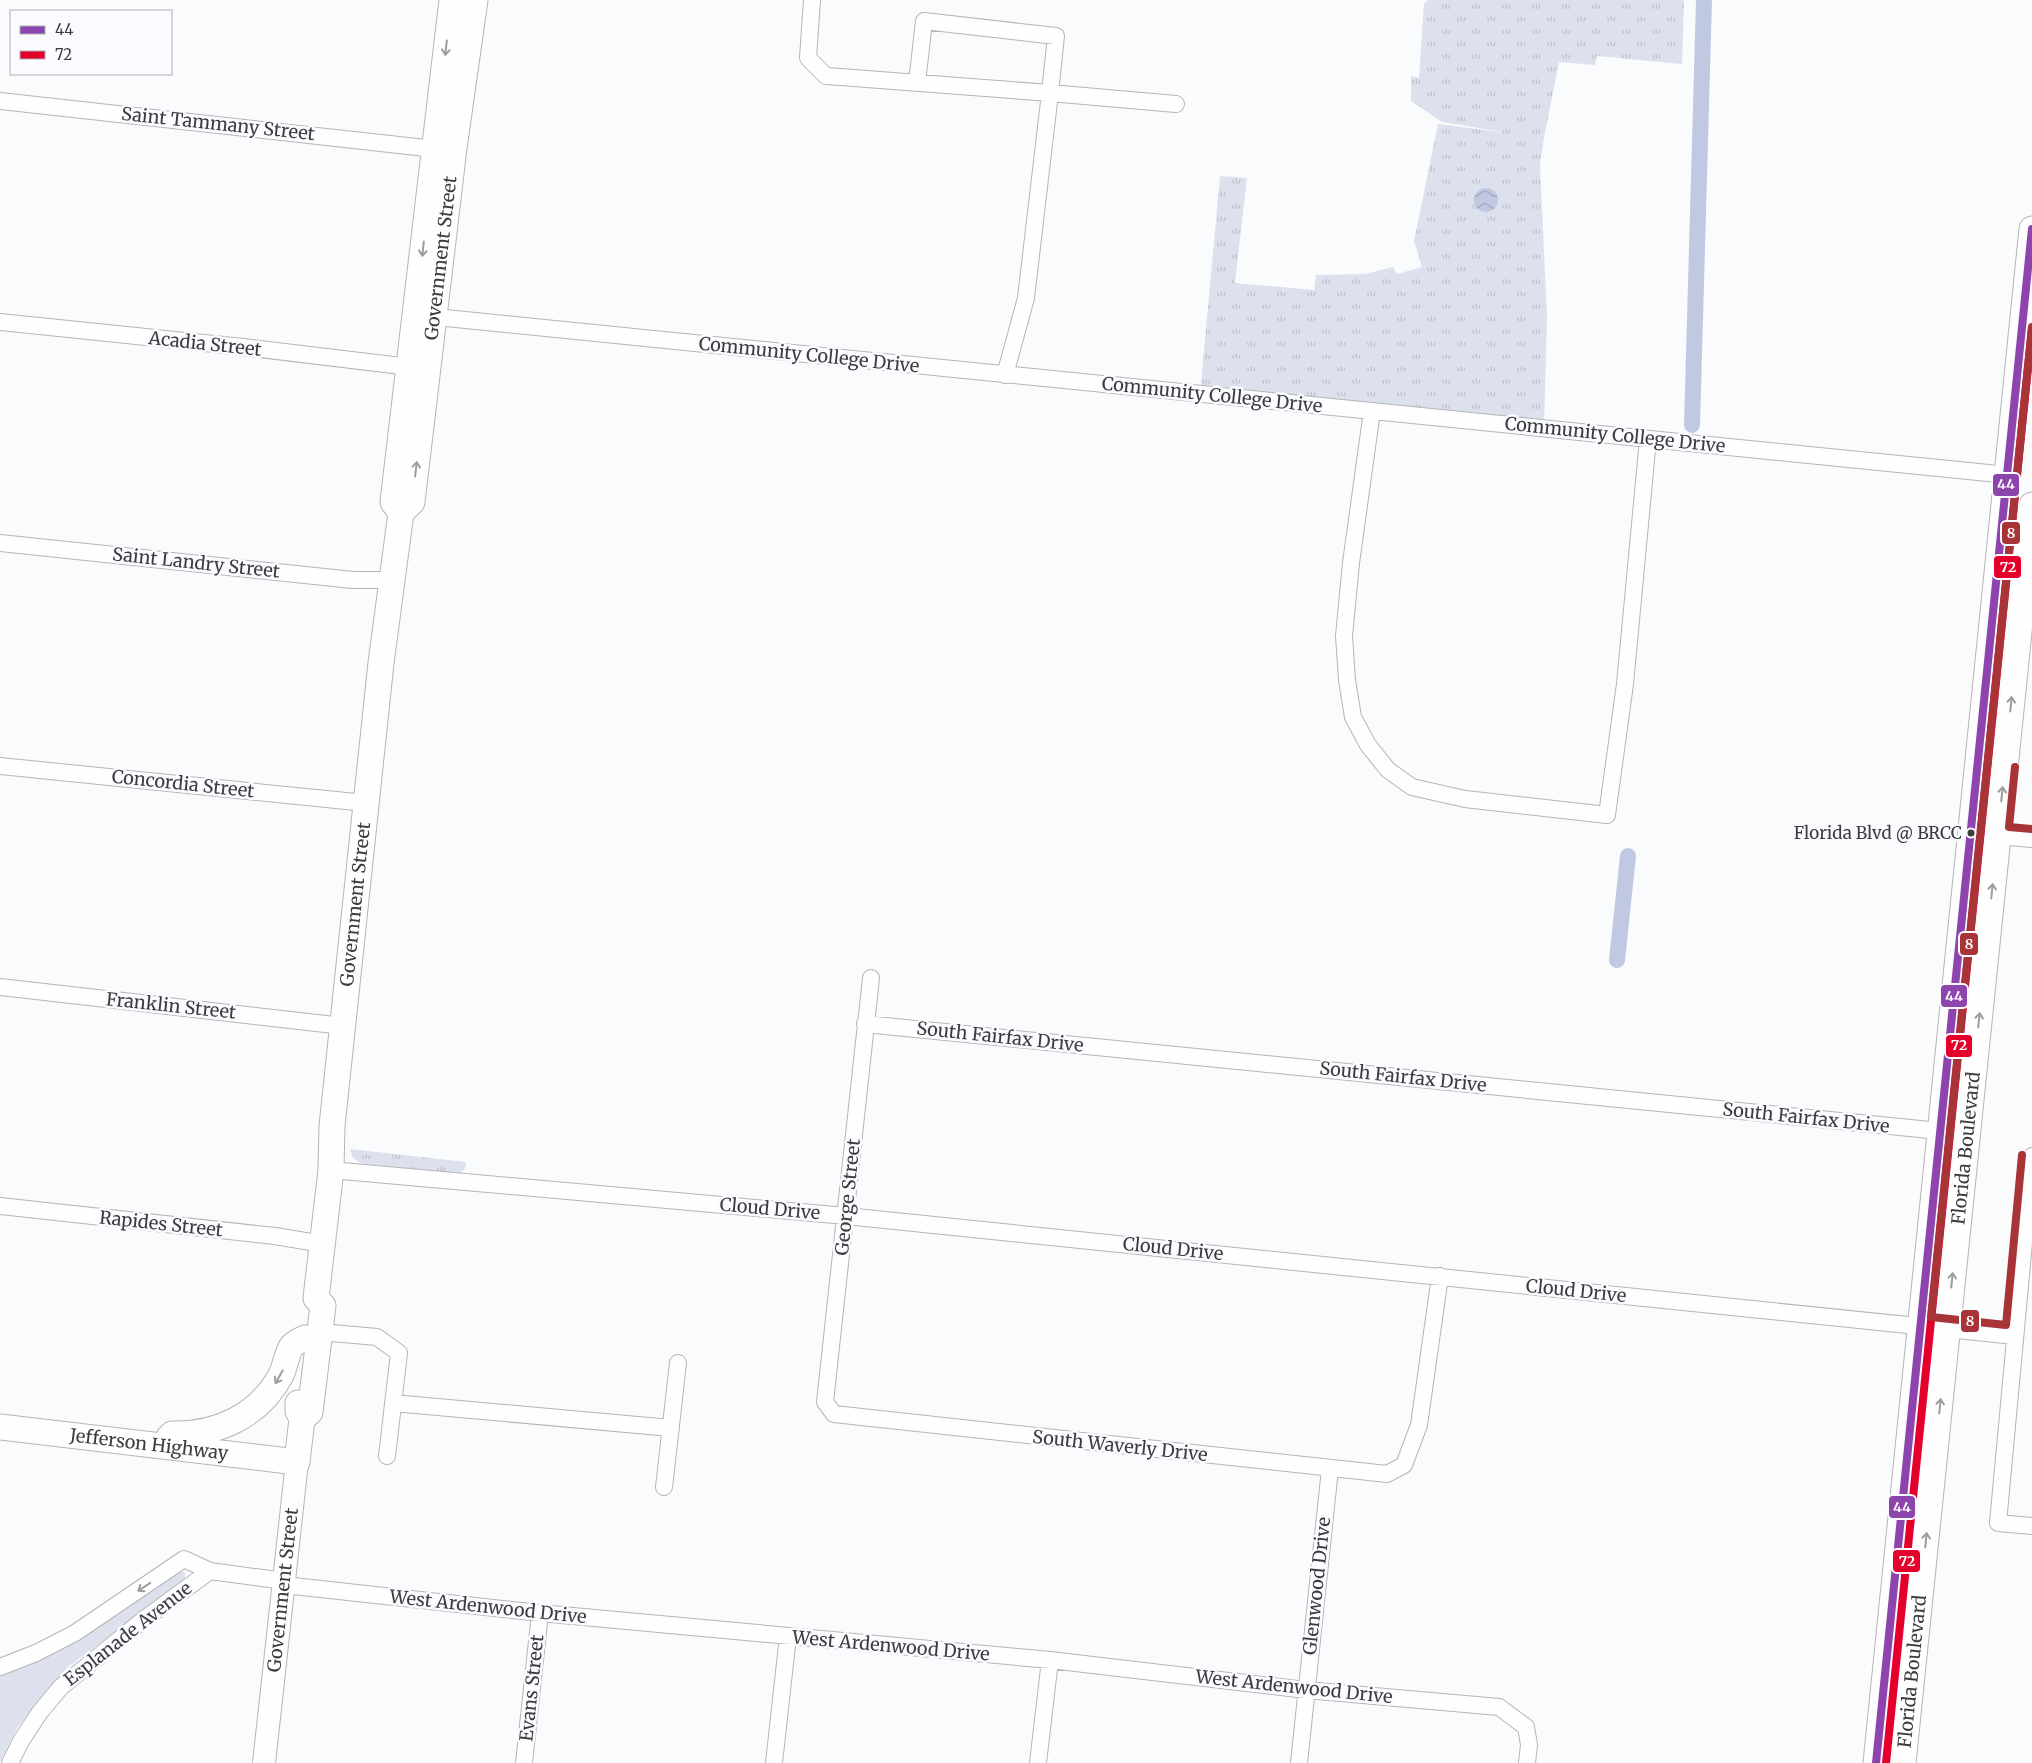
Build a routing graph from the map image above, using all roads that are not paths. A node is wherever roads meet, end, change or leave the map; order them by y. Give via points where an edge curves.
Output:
1 (452, 0) edge
2 (475, 0) edge
3 (812, 0) edge
4 (917, 83) junction
5 (1050, 93) junction
6 (0, 101) edge
7 (1176, 104) dead end
8 (435, 149) junction
9 (2032, 230) edge
10 (425, 316) junction
11 (0, 322) edge
12 (410, 367) junction
13 (1005, 374) junction
14 (1372, 411) junction
15 (420, 435) junction
16 (1648, 438) junction
17 (2008, 475) junction
18 (2032, 505) edge
19 (401, 513) junction
20 (0, 543) edge
21 (392, 580) junction
22 (1996, 590) junction
23 (2023, 592) junction
24 (0, 766) edge
25 (366, 804) junction
26 (1998, 836) junction
27 (2032, 839) edge
28 (1960, 937) junction
29 (1987, 940) junction
30 (872, 978) dead end
31 (0, 987) edge
32 (865, 1024) junction
33 (342, 1026) junction
34 (1940, 1131) junction
35 (2032, 1156) edge
36 (331, 1170) junction
37 (0, 1206) edge
38 (846, 1216) junction
39 (323, 1244) junction
40 (1440, 1276) junction
41 (1920, 1326) junction
42 (1947, 1329) junction
43 (312, 1335) junction
44 (2015, 1336) junction
45 (678, 1363) dead end
46 (393, 1403) junction
47 (834, 1414) joint
48 (0, 1427) edge
49 (671, 1428) junction
50 (163, 1445) junction
51 (387, 1456) dead end
52 (297, 1462) junction
53 (1330, 1469) junction
54 (664, 1487) dead end
55 (2032, 1526) edge
56 (210, 1571) junction
57 (284, 1583) junction
58 (540, 1613) junction
59 (788, 1636) junction
60 (1050, 1660) junction
61 (0, 1667) edge
62 (1306, 1690) junction
63 (10, 1763) edge
64 (264, 1763) edge
65 (524, 1763) edge
66 (774, 1763) edge
67 (1038, 1763) edge
68 (1299, 1763) edge
69 (1527, 1763) edge
70 (1876, 1763) edge
71 (1903, 1763) edge

1 -> 8 main road, Government Street
2 - 10 main road, Government Street
3 - 4 street via 808,58 826,76
4 - 5 street
4 - 5 street via 924,21 1056,36
5 - 7 street
5 - 13 street via 1026,298
6 - 8 street, Saint Tammany Street
8 -> 10 main road, Government Street
9 - 17 main road, Florida Boulevard
10 - 12 main road, Government Street
10 - 13 street, Community College Drive
10 - 15 main road, Government Street
11 - 12 street, Acadia Street
12 - 15 main road via 418,372 420,379 415,424
12 - 19 main road, Government Street via 393,502
13 - 14 street, Community College Drive
14 - 16 street, Community College Drive
14 - 16 street via 1344,636 1353,717 1368,745 1388,770 1412,787 1465,799 1607,815 1625,684
19 -> 15 main road, Government Street via 412,502
16 - 17 street, Community College Drive
17 - 22 main road, Florida Boulevard
18 - 23 main road, Florida Boulevard
19 - 21 main road, Government Street
20 - 21 street, Saint Landry Street via 353,580
21 - 25 main road, Government Street
22 - 23 main road
22 - 28 main road, Florida Boulevard
26 -> 23 main road, Florida Boulevard
24 - 25 street, Concordia Street
25 - 33 main road, Government Street
26 - 27 street
29 -> 26 main road, Florida Boulevard
28 - 29 main road
28 - 34 main road, Florida Boulevard
42 -> 29 main road, Florida Boulevard
30 - 32 street, George Street
31 - 33 street, Franklin Street
32 - 34 street, South Fairfax Drive
32 - 38 street, George Street
33 - 36 main road, Government Street
34 - 41 main road, Florida Boulevard
35 - 44 street
36 - 38 street, Cloud Drive
36 - 39 main road, Government Street
37 - 39 street, Rapides Street
38 - 40 street, Cloud Drive
38 - 47 street, George Street via 826,1402
39 - 43 main road, Government Street via 316,1298 323,1306
40 - 41 street, Cloud Drive
40 - 53 street, South Waverly Drive via 1419,1425 1404,1465 1387,1474
41 - 42 street, Cloud Drive
41 - 70 main road, Florida Boulevard
42 - 44 street, Cloud Drive
71 -> 42 main road, Florida Boulevard
43 - 46 street via 377,1337 399,1354
43 -> 50 main road via 291,1346 274,1386 247,1413 207,1432 172,1434
43 - 52 main road, Government Street via 298,1411 302,1419
44 - 55 street via 1998,1523
45 - 49 street
46 - 49 street
46 - 51 street
47 - 53 street, South Waverly Drive
48 - 50 main road, Jefferson Highway
49 - 54 street
50 - 52 main road, Jefferson Highway
52 - 57 main road, Government Street
53 - 62 street, Glenwood Drive
56 - 57 street, Esplanade Avenue
56 -> 61 street via 184,1560 76,1633
56 - 63 street, Esplanade Avenue via 61,1687 20,1741
57 - 58 street, West Ardenwood Drive
57 - 64 main road, Government Street
58 - 59 street, West Ardenwood Drive
58 - 65 street, Evans Street
59 - 60 street, West Ardenwood Drive
59 - 66 street
60 - 62 street, West Ardenwood Drive
60 - 67 street
62 - 68 street, Glenwood Drive
62 - 69 street, West Ardenwood Drive via 1499,1707 1526,1727

